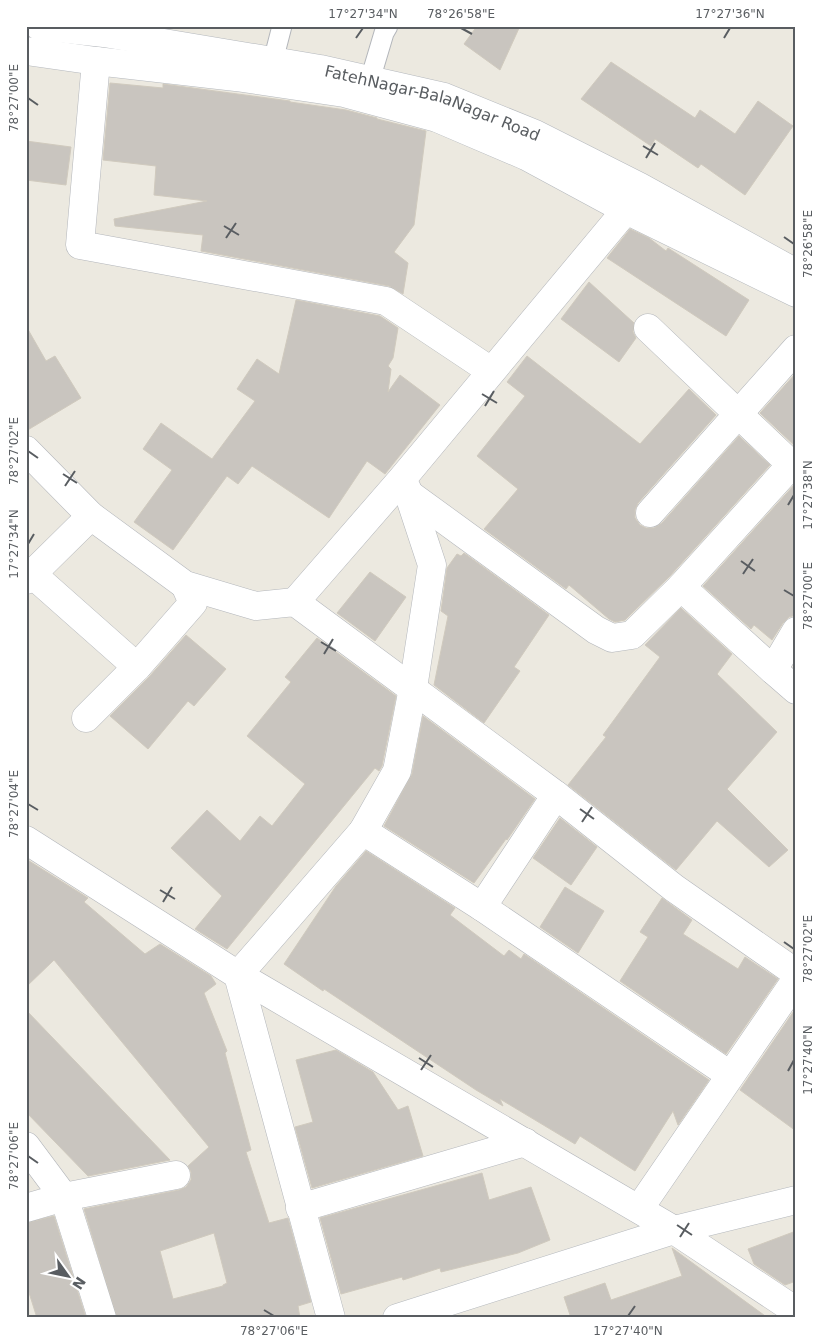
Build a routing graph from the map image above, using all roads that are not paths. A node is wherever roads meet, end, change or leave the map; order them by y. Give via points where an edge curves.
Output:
1 (39, 26) edge
2 (282, 26) edge
3 (388, 26) edge
4 (26, 51) edge
5 (96, 61) junction
6 (273, 61) junction
7 (354, 83) junction
8 (626, 210) junction
9 (796, 273) edge
10 (796, 293) edge
11 (648, 328) dead end
12 (796, 349) edge
13 (491, 371) junction
14 (738, 414) junction
15 (26, 450) edge
16 (794, 467) edge
17 (405, 486) junction
18 (650, 513) dead end
19 (91, 516) junction
20 (29, 577) edge
21 (185, 585) junction
22 (680, 587) junction
23 (295, 602) junction
24 (796, 631) edge
25 (138, 667) junction
26 (773, 670) junction
27 (413, 688) junction
28 (796, 690) edge
29 (86, 718) dead end
30 (556, 795) junction
31 (363, 831) junction
32 (26, 840) edge
33 (482, 907) junction
34 (796, 973) edge
35 (238, 975) junction
36 (796, 980) edge
37 (730, 1076) junction
38 (525, 1142) junction
39 (26, 1146) edge
40 (176, 1176) dead end
41 (64, 1196) junction
42 (796, 1200) edge
43 (26, 1208) edge
44 (300, 1208) junction
45 (639, 1209) junction
46 (674, 1230) junction
47 (796, 1312) edge
48 (102, 1318) edge
49 (331, 1318) edge
50 (397, 1318) edge

1 - 6 street, FatehNagar-BalaNagar Road
2 - 6 lane
3 - 7 lane
4 - 5 street
5 - 7 street via 236,77
5 - 13 street via 80,244 386,300
6 - 7 street, FatehNagar-BalaNagar Road
7 - 8 street via 526,156
7 - 9 street, FatehNagar-BalaNagar Road via 444,97 534,134 640,187
8 - 10 street
8 - 13 street
11 - 14 street
12 - 14 street
13 - 17 street
14 - 16 street
14 - 18 street
15 - 19 street
16 - 22 street
17 - 22 street via 596,630 612,638 632,635
17 - 23 street
17 - 27 street via 432,565
19 - 20 street
19 - 21 street
20 - 25 street
21 - 23 street via 256,606
21 - 25 street via 193,603
22 - 26 street
23 - 27 street
24 - 26 street
25 - 29 street
26 - 28 street
27 - 30 street
27 - 31 street via 397,771
30 - 33 street
30 - 34 street via 674,888
31 - 33 street
31 - 35 street
32 - 35 street
33 - 37 street
35 - 38 street
35 - 44 street
36 - 37 street
37 - 45 street
38 - 44 street
38 - 45 street
39 - 41 street
40 - 41 street
41 - 43 street
41 - 48 street
42 - 46 street
44 - 49 street
45 - 46 street
46 - 47 street
46 - 50 street

